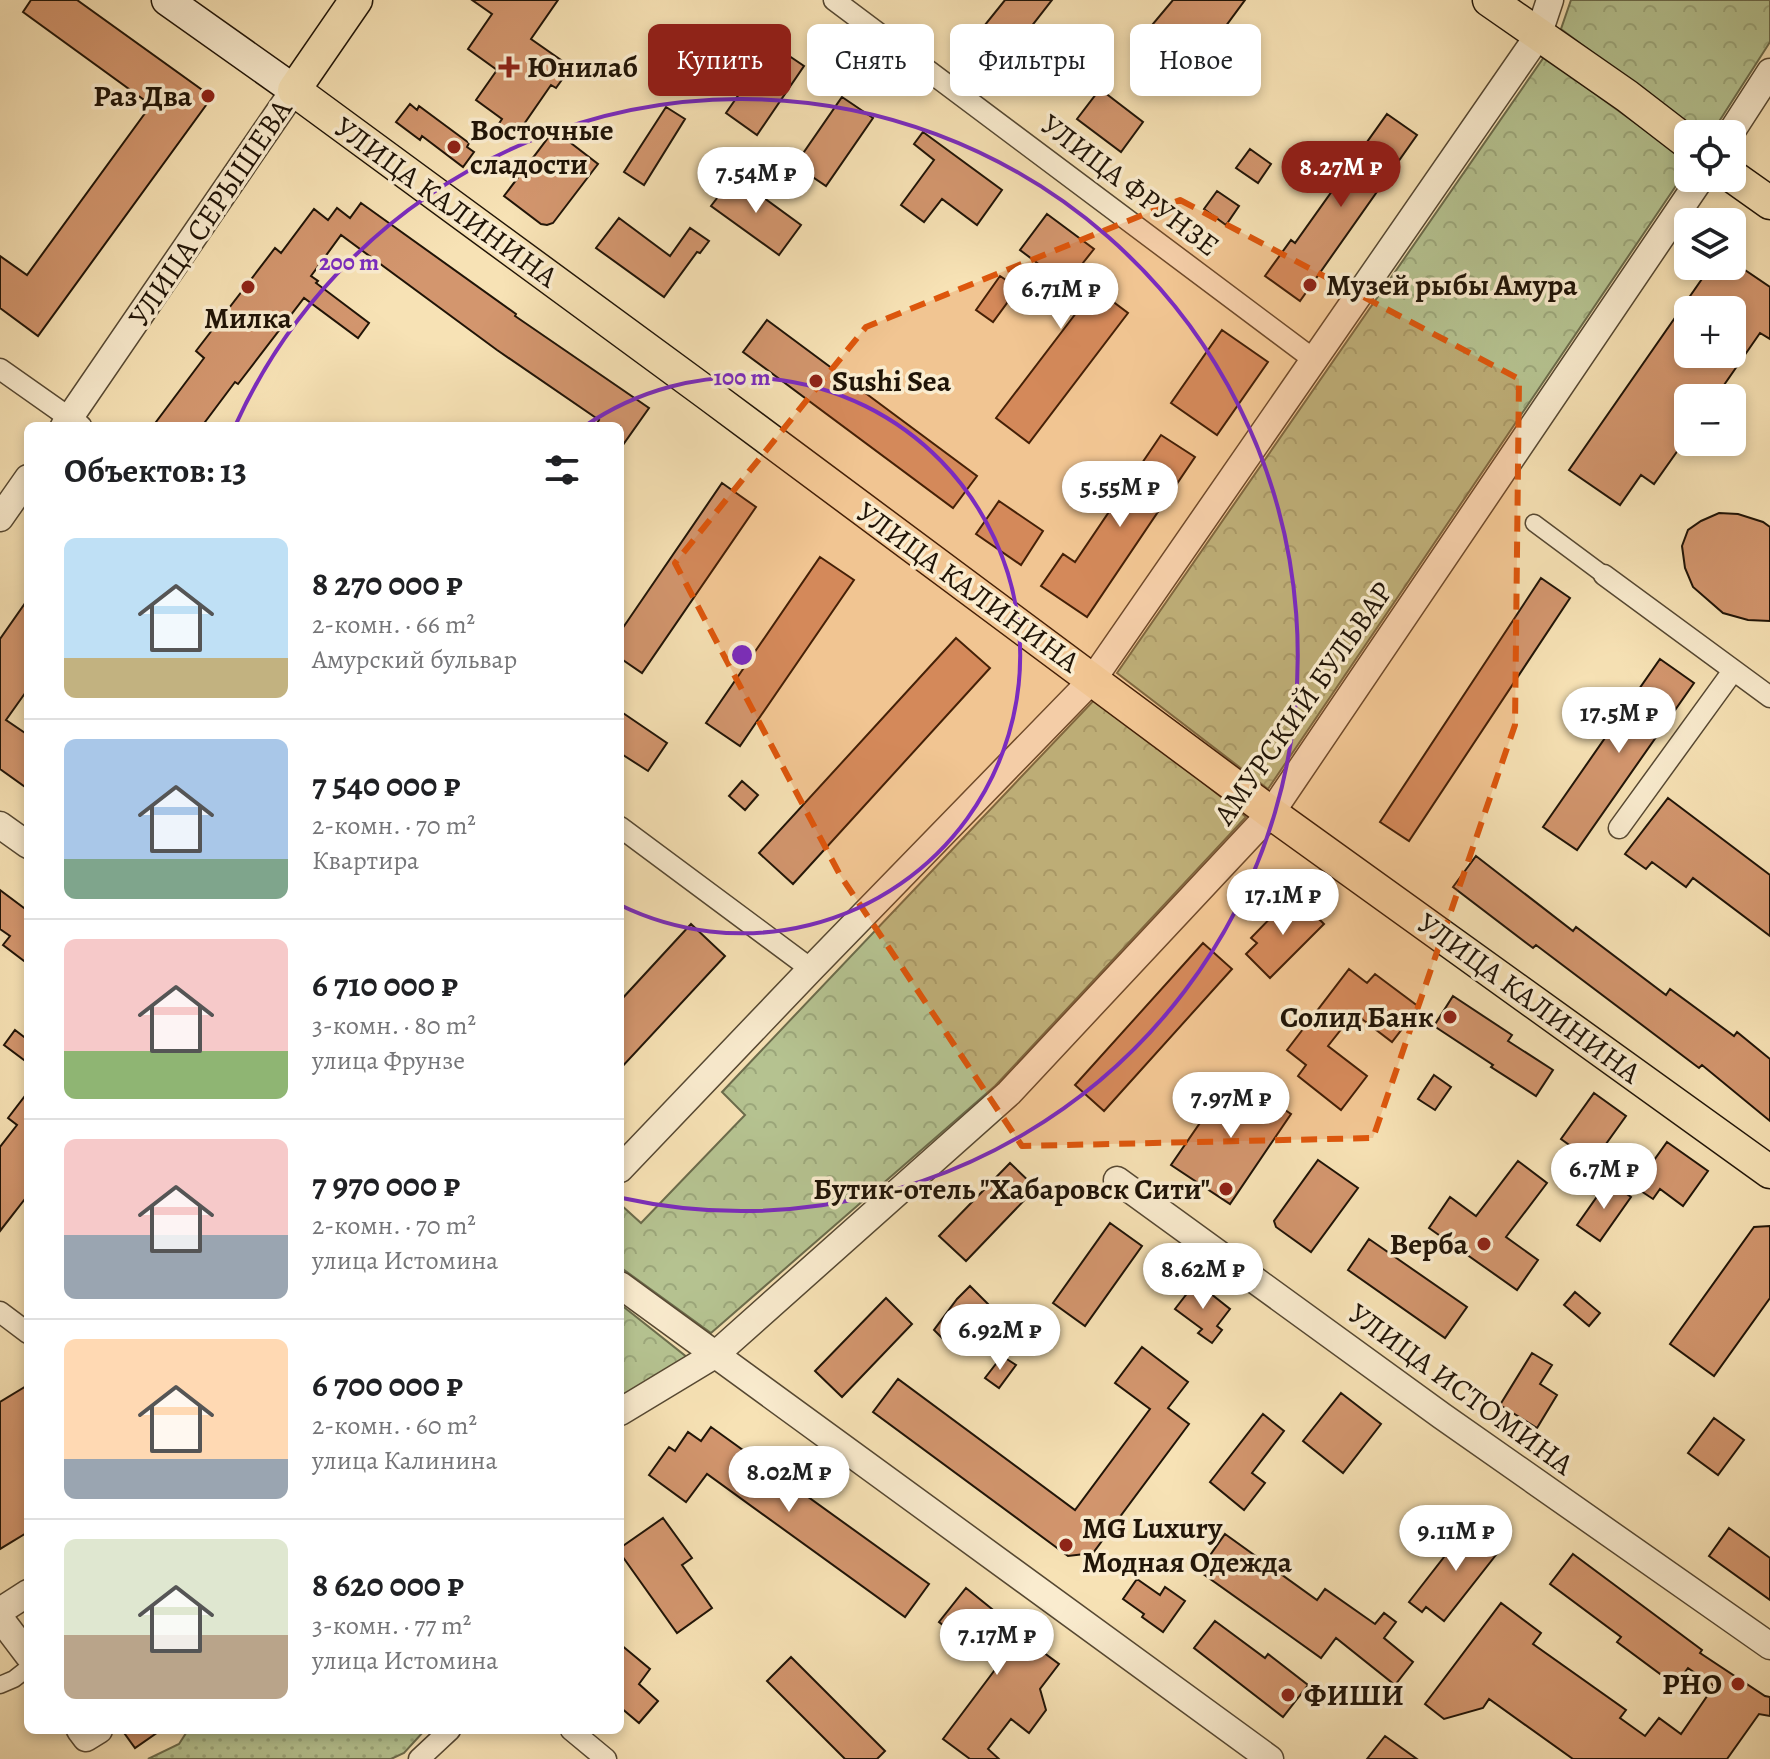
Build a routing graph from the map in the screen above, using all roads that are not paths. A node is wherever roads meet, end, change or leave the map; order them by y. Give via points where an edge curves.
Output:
1 (167, 0) edge
2 (356, 0) edge
3 (834, 0) edge
4 (1489, 0) edge
5 (1550, 0) edge
6 (1538, 36) junction
7 (1770, 72) edge
8 (294, 90) junction
9 (1739, 120) edge
10 (1674, 132) edge
11 (1746, 186) edge
12 (1692, 192) edge
13 (1770, 203) edge
14 (1313, 359) junction
15 (0, 369) edge
16 (71, 422) edge
17 (73, 422) edge
18 (24, 484) edge
19 (0, 518) edge
20 (1534, 523) dead end
21 (1604, 575) joint
22 (1733, 671) junction
23 (1093, 679) junction
24 (1770, 697) edge
25 (1271, 813) junction
26 (0, 825) edge
27 (1619, 828) dead end
28 (624, 830) edge
29 (24, 842) edge
30 (811, 969) junction
31 (624, 1165) edge
32 (1770, 1172) edge
33 (1117, 1180) dead end
34 (624, 1288) edge
35 (0, 1312) edge
36 (24, 1330) edge
37 (716, 1354) junction
38 (624, 1410) edge
39 (24, 1596) edge
40 (0, 1611) edge
41 (0, 1618) edge
42 (1770, 1646) edge
43 (24, 1650) edge
44 (24, 1671) edge
45 (0, 1685) edge
46 (446, 1734) edge
47 (576, 1734) edge
48 (419, 1759) edge
49 (606, 1759) edge
50 (1270, 1759) edge

1 - 8 main road, УЛИЦА КАЛИНИНА
2 - 8 main road, УЛИЦА СЕРЫШЕВА
3 - 14 street, УЛИЦА ФРУНЗЕ
4 - 6 main road
5 - 6 street
6 - 10 main road
6 - 14 street
7 - 9 street
8 - 17 street, УЛИЦА СЕРЫШЕВА
8 - 23 main road, УЛИЦА КАЛИНИНА
11 - 13 main road
12 - 25 street, АМУРСКИЙ БУЛЬВАР
14 - 23 street
15 - 16 street
18 - 19 street
20 - 21 street
21 - 22 street
22 - 24 street
22 - 27 street
23 - 25 main road, УЛИЦА КАЛИНИНА
23 - 30 street
25 - 32 main road, УЛИЦА КАЛИНИНА
25 - 37 street, АМУРСКИЙ БУЛЬВАР via 1009,1093
26 - 29 street
28 - 30 street
30 - 31 street
33 - 42 street, УЛИЦА ИСТОМИНА
34 - 37 street
35 - 36 street
37 - 38 street, АМУРСКИЙ БУЛЬВАР
37 - 50 street
39 - 40 street
41 - 43 street
44 - 45 street
46 - 48 street
47 - 49 street

